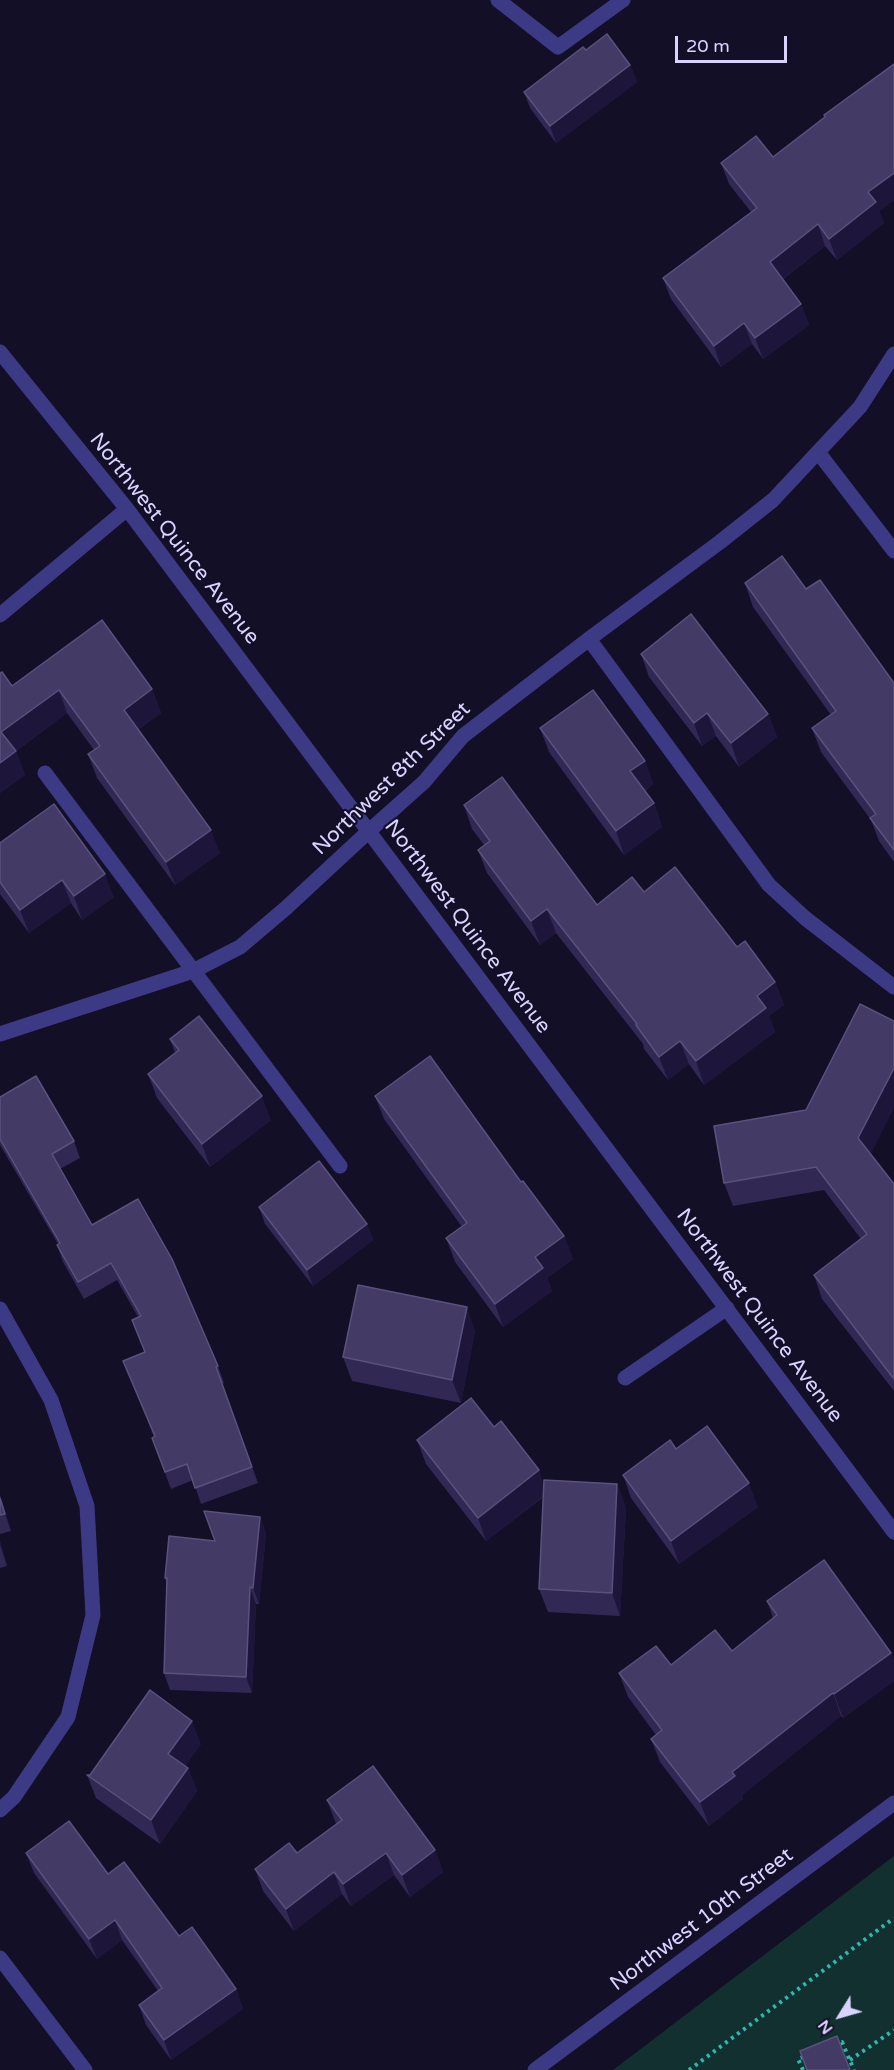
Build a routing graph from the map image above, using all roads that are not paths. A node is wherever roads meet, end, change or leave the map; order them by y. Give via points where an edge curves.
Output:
1 (498, 0) edge
2 (622, 0) edge
3 (0, 352) edge
4 (894, 354) edge
5 (818, 452) junction
6 (127, 509) junction
7 (894, 551) edge
8 (0, 615) edge
9 (589, 639) junction
10 (45, 773) dead end
11 (369, 831) junction
12 (193, 971) junction
13 (894, 987) edge
14 (0, 1034) edge
15 (340, 1166) dead end
16 (727, 1308) junction
17 (0, 1309) edge
18 (625, 1378) dead end
19 (891, 1523) edge
20 (894, 1803) edge
21 (0, 1810) edge
22 (0, 1958) edge
23 (85, 2070) edge
24 (535, 2070) edge

1 - 2 street via 558,47
3 - 6 street, Northwest Quince Avenue
4 - 5 street, Northwest 8th Street via 860,407
5 - 7 street
5 - 9 street, Northwest 8th Street via 773,500
6 - 8 street
6 - 11 street, Northwest Quince Avenue
9 - 11 street, Northwest 8th Street via 463,736 424,782
9 - 13 street via 769,885
10 - 12 street
11 - 12 street, Northwest 8th Street via 240,947
11 - 16 street, Northwest Quince Avenue
12 - 14 street, Northwest 8th Street
12 - 15 street
16 - 18 street
16 - 19 street, Northwest Quince Avenue
17 - 21 street via 51,1400 87,1506 93,1615 68,1717 14,1797
20 - 24 street, Northwest 10th Street
22 - 23 street

